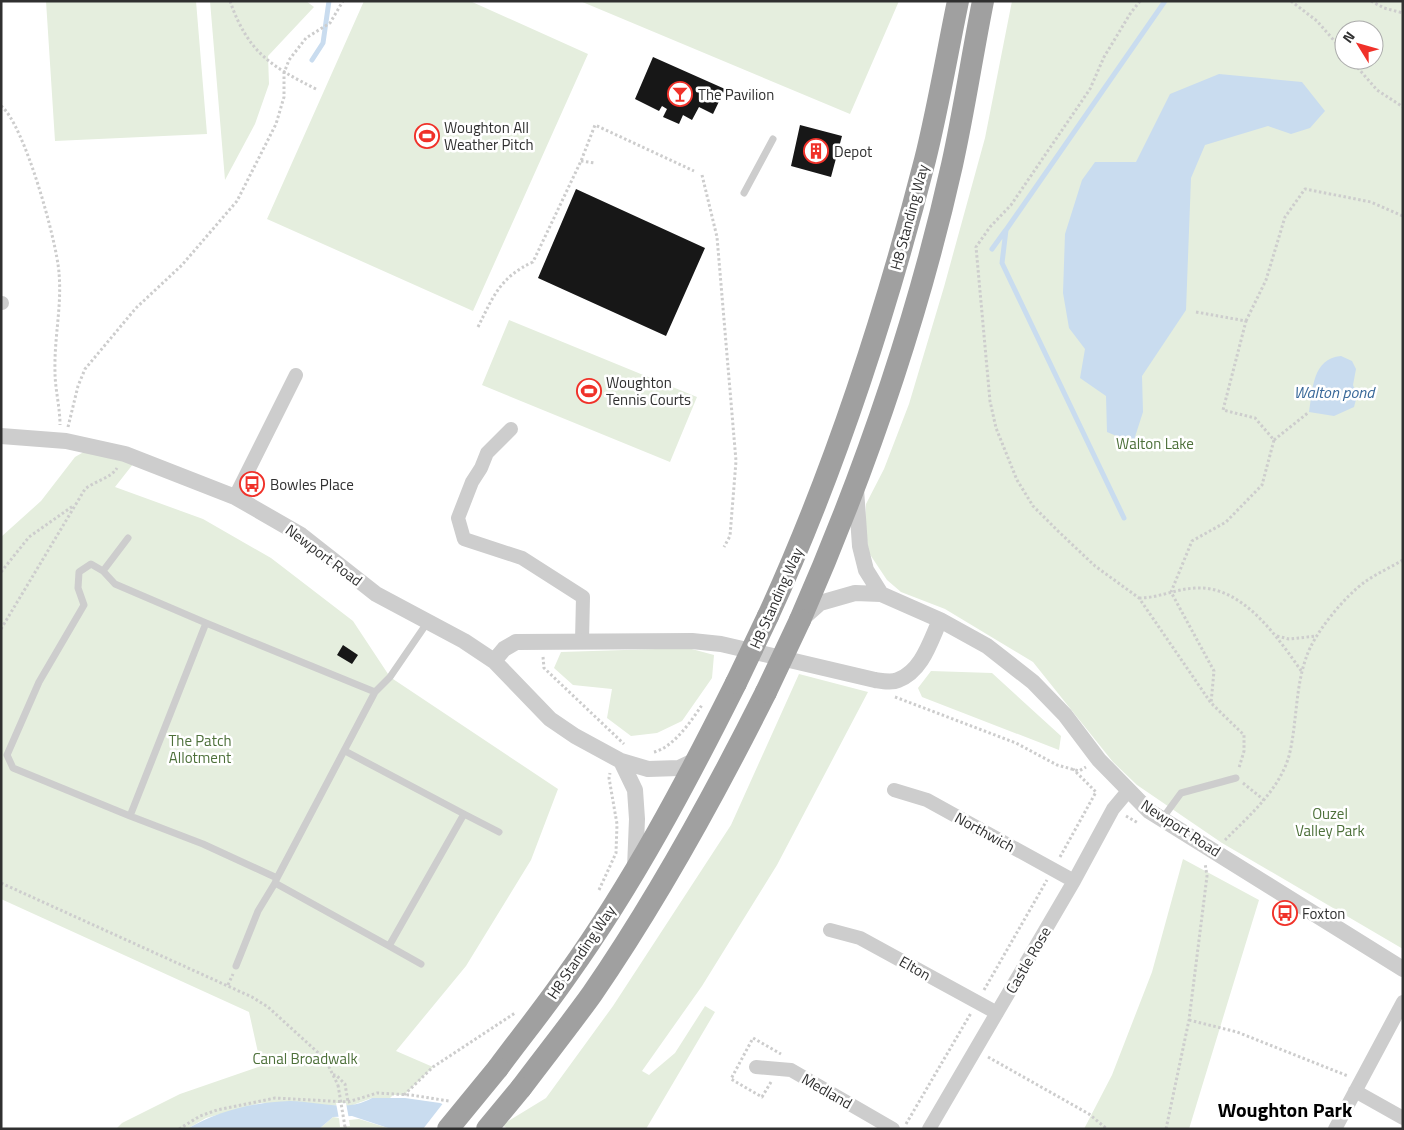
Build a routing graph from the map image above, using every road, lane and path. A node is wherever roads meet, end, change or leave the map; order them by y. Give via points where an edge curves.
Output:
1 (230, 1) edge
2 (344, 1) edge
3 (958, 1) edge
4 (983, 1) edge
5 (1140, 1) edge
6 (1291, 1) edge
7 (1371, 1) edge
8 (1403, 14) edge
9 (1334, 41) edge
10 (1360, 70) edge
11 (284, 73) junction
12 (318, 90) dead end
13 (1, 106) edge
14 (1403, 107) edge
15 (773, 139) dead end
16 (581, 161) junction
17 (594, 163) dead end
18 (694, 171) dead end
19 (702, 175) dead end
20 (744, 193) dead end
21 (1403, 216) edge
22 (1196, 312) dead end
23 (1246, 321) junction
24 (478, 327) dead end
25 (296, 375) dead end
26 (1309, 412) dead end
27 (511, 429) dead end
28 (1, 436) edge
29 (1274, 440) junction
30 (63, 441) junction
31 (125, 454) junction
32 (856, 485) junction
33 (235, 497) junction
34 (74, 506) junction
35 (128, 538) dead end
36 (724, 547) dead end
37 (1403, 560) edge
38 (103, 571) junction
39 (1, 572) edge
40 (1171, 592) junction
41 (880, 594) junction
42 (1138, 598) junction
43 (800, 620) junction
44 (940, 620) junction
45 (427, 623) junction
46 (206, 624) junction
47 (1, 629) edge
48 (1276, 636) junction
49 (1317, 636) junction
50 (582, 641) junction
51 (542, 642) junction
52 (494, 661) junction
53 (1302, 673) junction
54 (875, 680) junction
55 (375, 692) junction
56 (708, 698) dead end
57 (1211, 703) junction
58 (632, 748) dead end
59 (345, 751) junction
60 (620, 754) junction
61 (645, 754) dead end
62 (698, 759) junction
63 (1099, 760) junction
64 (1073, 769) junction
65 (1236, 778) junction
66 (894, 790) dead end
67 (1128, 792) junction
68 (1264, 800) junction
69 (464, 814) junction
70 (130, 816) junction
71 (1162, 820) junction
72 (499, 832) dead end
73 (1215, 850) junction
74 (635, 870) junction
75 (1053, 870) junction
76 (276, 880) junction
77 (1074, 881) junction
78 (1, 883) edge
79 (598, 894) dead end
80 (830, 930) dead end
81 (390, 946) junction
82 (420, 964) dead end
83 (236, 966) dead end
84 (1403, 969) edge
85 (977, 1002) junction
86 (1403, 1002) edge
87 (997, 1013) junction
88 (1189, 1020) junction
89 (514, 1022) dead end
90 (956, 1039) junction
91 (976, 1050) junction
92 (756, 1067) dead end
93 (333, 1074) junction
94 (1358, 1086) junction
95 (404, 1095) junction
96 (348, 1102) junction
97 (455, 1104) dead end
98 (1403, 1118) edge
99 (346, 1128) edge
100 (179, 1129) edge
101 (448, 1129) edge
102 (487, 1129) edge
103 (893, 1129) edge
104 (904, 1129) edge
105 (929, 1129) edge
106 (1107, 1129) edge
107 (1166, 1129) edge
108 (1335, 1129) edge

1 - 11 path via 248,38 262,57
2 - 11 path via 330,23 306,38 289,60
3 - 62 highway, H8 Standing Way, bridge via 925,158 863,378 794,560
4 - 32 highway, H8 Standing Way via 952,165 919,290
5 - 42 path via 1104,57 1090,90 1011,205 976,246 990,401 1007,459 1033,506 1095,566
6 - 9 path via 1317,21
7 - 8 path
10 - 14 path via 1377,90
11 - 12 path
11 - 30 path via 284,97 276,124 237,200 182,265 136,308 85,369
13 - 30 path via 17,126 25,147 59,270 61,303 55,373
15 - 20 lane
16 - 17 path
16 - 18 path via 595,125
16 - 24 path via 533,262 516,270 498,286
19 - 36 path via 717,237 736,461 730,536
21 - 23 path via 1371,202 1304,189 1285,217 1266,280
22 - 23 path
23 - 29 path via 1223,410 1255,418
25 - 33 street
26 - 29 path
27 - 50 street via 487,453 472,482 458,518 464,538 522,558 583,597
28 - 30 street, Newport Road
29 - 40 path via 1262,485 1226,522 1192,541
30 - 31 street, Newport Road
31 - 33 street, Newport Road
31 - 34 path via 115,471 94,482
32 - 41 street via 860,546 866,570
32 - 43 highway, H8 Standing Way
33 - 45 street, Newport Road via 301,535 376,594
34 - 39 path via 29,537
34 - 47 path
35 - 38 lane
37 - 49 path via 1365,582
38 - 46 lane via 115,584
38 - 70 lane via 91,564 79,572 78,588 84,605 39,682 7,755 13,768
40 - 42 path
40 - 48 path via 1195,588 1219,591 1245,606
40 - 57 path via 1214,672
41 - 43 street via 855,593 820,603
41 - 44 street, Newport Road
42 - 57 path
43 - 102 highway, H8 Standing Way, bridge via 721,782 656,893 592,994
44 - 54 street via 924,656 911,672 897,681
44 - 63 street, Newport Road via 988,646 1033,682 1065,715
45 - 52 street, Newport Road via 464,641
45 - 55 lane via 390,677
46 - 55 lane
46 - 70 lane
48 - 49 path via 1289,639
48 - 53 path
49 - 53 path
50 - 51 street
50 - 54 street via 722,644
51 - 52 street via 516,642 504,649
51 - 60 path via 544,668
52 - 60 street, Newport Road via 550,719 575,736
53 - 68 path via 1289,756 1276,784
54 - 64 path via 880,692 1016,743 1057,765
55 - 59 lane
56 - 61 path via 684,730 659,750
57 - 65 path via 1244,735 1244,751
58 - 60 path
59 - 69 lane
59 - 76 lane
60 - 62 street, Newport Road via 648,769 680,768
60 - 74 street via 634,790 637,820
60 - 79 path via 609,778 617,824 616,853
62 - 74 highway, H8 Standing Way
63 - 64 path via 1079,771
63 - 67 street, Newport Road
64 - 75 path via 1096,792
65 - 68 path
65 - 71 lane via 1181,793
66 - 75 street, Northwich via 927,800
67 - 71 street, Newport Road
67 - 77 street, Castle Rose via 1113,809
68 - 73 path
69 - 72 lane
69 - 81 lane
70 - 76 lane via 203,844
71 - 73 street, Newport Road
73 - 84 street, Newport Road
73 - 88 path via 1204,864 1207,876
74 - 101 highway, H8 Standing Way, bridge via 569,973
75 - 77 street, Northwich
75 - 85 path
76 - 81 lane
76 - 83 lane via 258,911
77 - 87 street, Castle Rose
78 - 93 path via 268,1007 325,1059
80 - 85 street, Elton via 860,938
81 - 82 lane
85 - 87 street, Elton
85 - 90 path
86 - 94 street
87 - 91 street, Castle Rose
88 - 94 path via 1237,1032
88 - 107 path
89 - 95 path via 518,1013 433,1067
90 - 91 path
90 - 104 path
91 - 105 street, Castle Rose
91 - 106 path via 1089,1114
92 - 103 street, Medland via 791,1070
93 - 96 path via 345,1084
93 - 99 path, bridge
94 - 98 street
94 - 108 street
95 - 96 path via 377,1093
95 - 97 path via 447,1100
96 - 100 path via 292,1097 261,1099 200,1116

